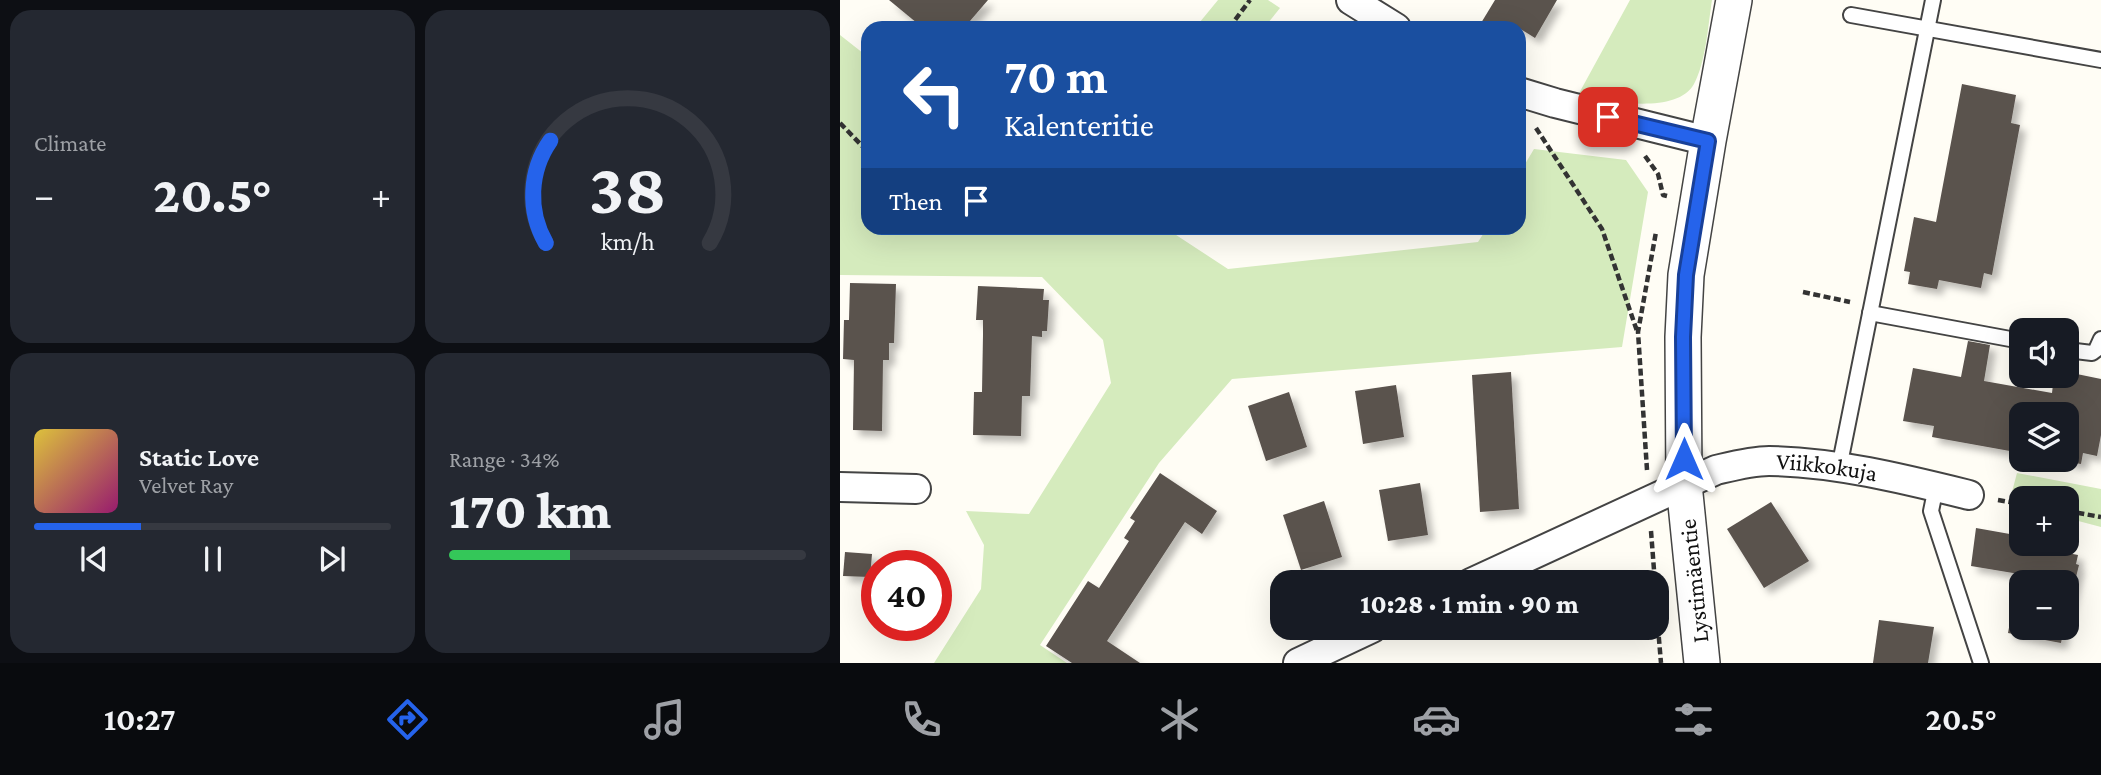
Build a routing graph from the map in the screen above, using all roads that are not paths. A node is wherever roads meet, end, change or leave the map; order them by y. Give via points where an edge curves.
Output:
1 (1351, 0) edge
2 (1734, 0) edge
3 (1933, 0) edge
4 (1851, 15) dead end
5 (1385, 21) edge
6 (1927, 29) junction
7 (2101, 60) edge
8 (1526, 94) edge
9 (1708, 141) junction
10 (1871, 309) junction
11 (2009, 338) edge
12 (2101, 339) edge
13 (2079, 351) edge
14 (1839, 468) junction
15 (1684, 484) junction
16 (1936, 487) junction
17 (840, 488) edge
18 (916, 489) dead end
19 (1969, 495) dead end
20 (1499, 570) edge
21 (1347, 640) edge
22 (1298, 663) edge
23 (1702, 663) edge
24 (1981, 663) edge

1 - 5 street
2 - 9 street, Lystimäentie
3 - 6 lane
4 - 6 lane
6 - 7 lane
6 - 10 lane
8 - 9 street
9 - 15 street, Lystimäentie via 1686,275
10 - 11 lane
10 - 14 lane
12 - 13 lane via 2092,353
14 - 15 street, Viikkokuja via 1768,461 1716,470
14 - 16 street, Viikkokuja
15 - 20 street, Viikkokuja
15 - 23 street, Lystimäentie
16 - 19 street, Viikkokuja
16 - 24 lane via 1931,511
17 - 18 street
21 - 22 street

